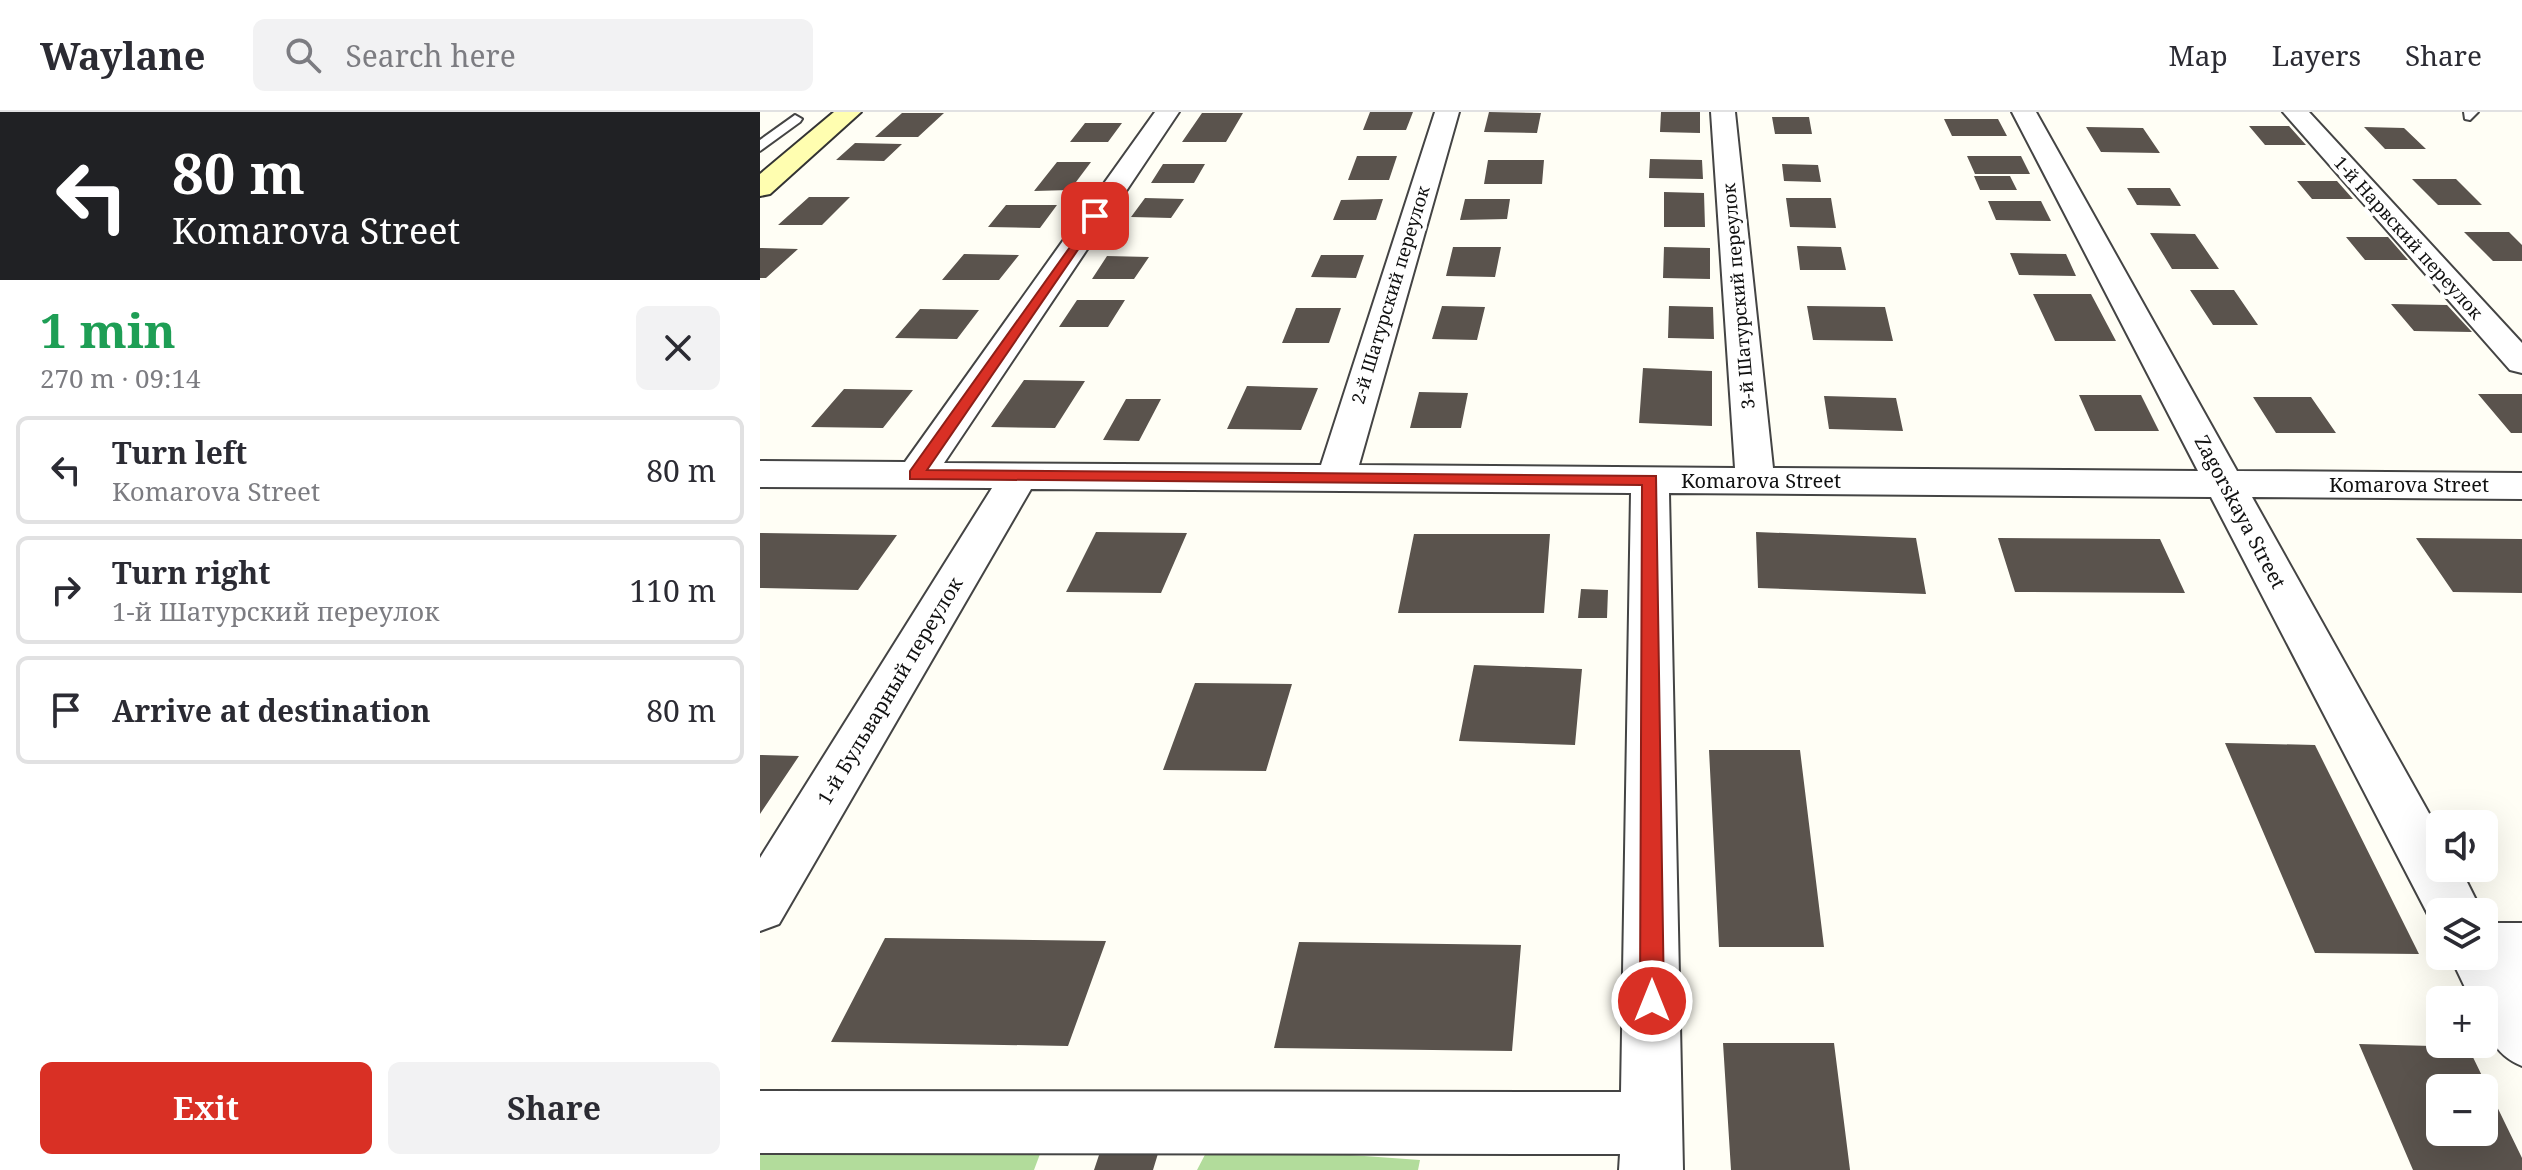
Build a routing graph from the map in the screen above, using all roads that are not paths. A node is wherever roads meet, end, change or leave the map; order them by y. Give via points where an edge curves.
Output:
1 (849, 112) edge
2 (1167, 112) edge
3 (1447, 112) edge
4 (1723, 112) edge
5 (2024, 112) edge
6 (2295, 112) edge
7 (795, 119) dead end
8 (760, 147) edge
9 (760, 188) edge
10 (2522, 363) edge
11 (760, 474) edge
12 (916, 475) junction
13 (1019, 476) junction
14 (1336, 478) junction
15 (1650, 480) junction
16 (1755, 481) junction
17 (2225, 484) junction
18 (2522, 486) edge
19 (2447, 898) edge
20 (760, 906) edge
21 (2498, 950) edge
22 (2522, 950) edge
23 (2486, 970) edge
24 (2522, 1037) edge
25 (760, 1122) edge
26 (1652, 1146) edge

1 - 9 main road
2 - 12 street
3 - 14 street, 2-й Шатурский переулок
4 - 16 street, 3-й Шатурский переулок
5 - 17 street, Zagorskaya Street
6 - 10 street, 1-й Нарвский переулок
7 - 8 lane
11 - 12 street, Komarova Street
12 - 13 street, Komarova Street
13 - 14 street, Komarova Street
13 - 20 street, 1-й Бульварный переулок
14 - 15 street, Komarova Street
15 - 16 street, Komarova Street
15 - 26 street
16 - 17 street, Komarova Street
17 - 18 street, Komarova Street
17 - 19 street, Zagorskaya Street
21 - 22 street
23 - 24 street
25 - 26 street

